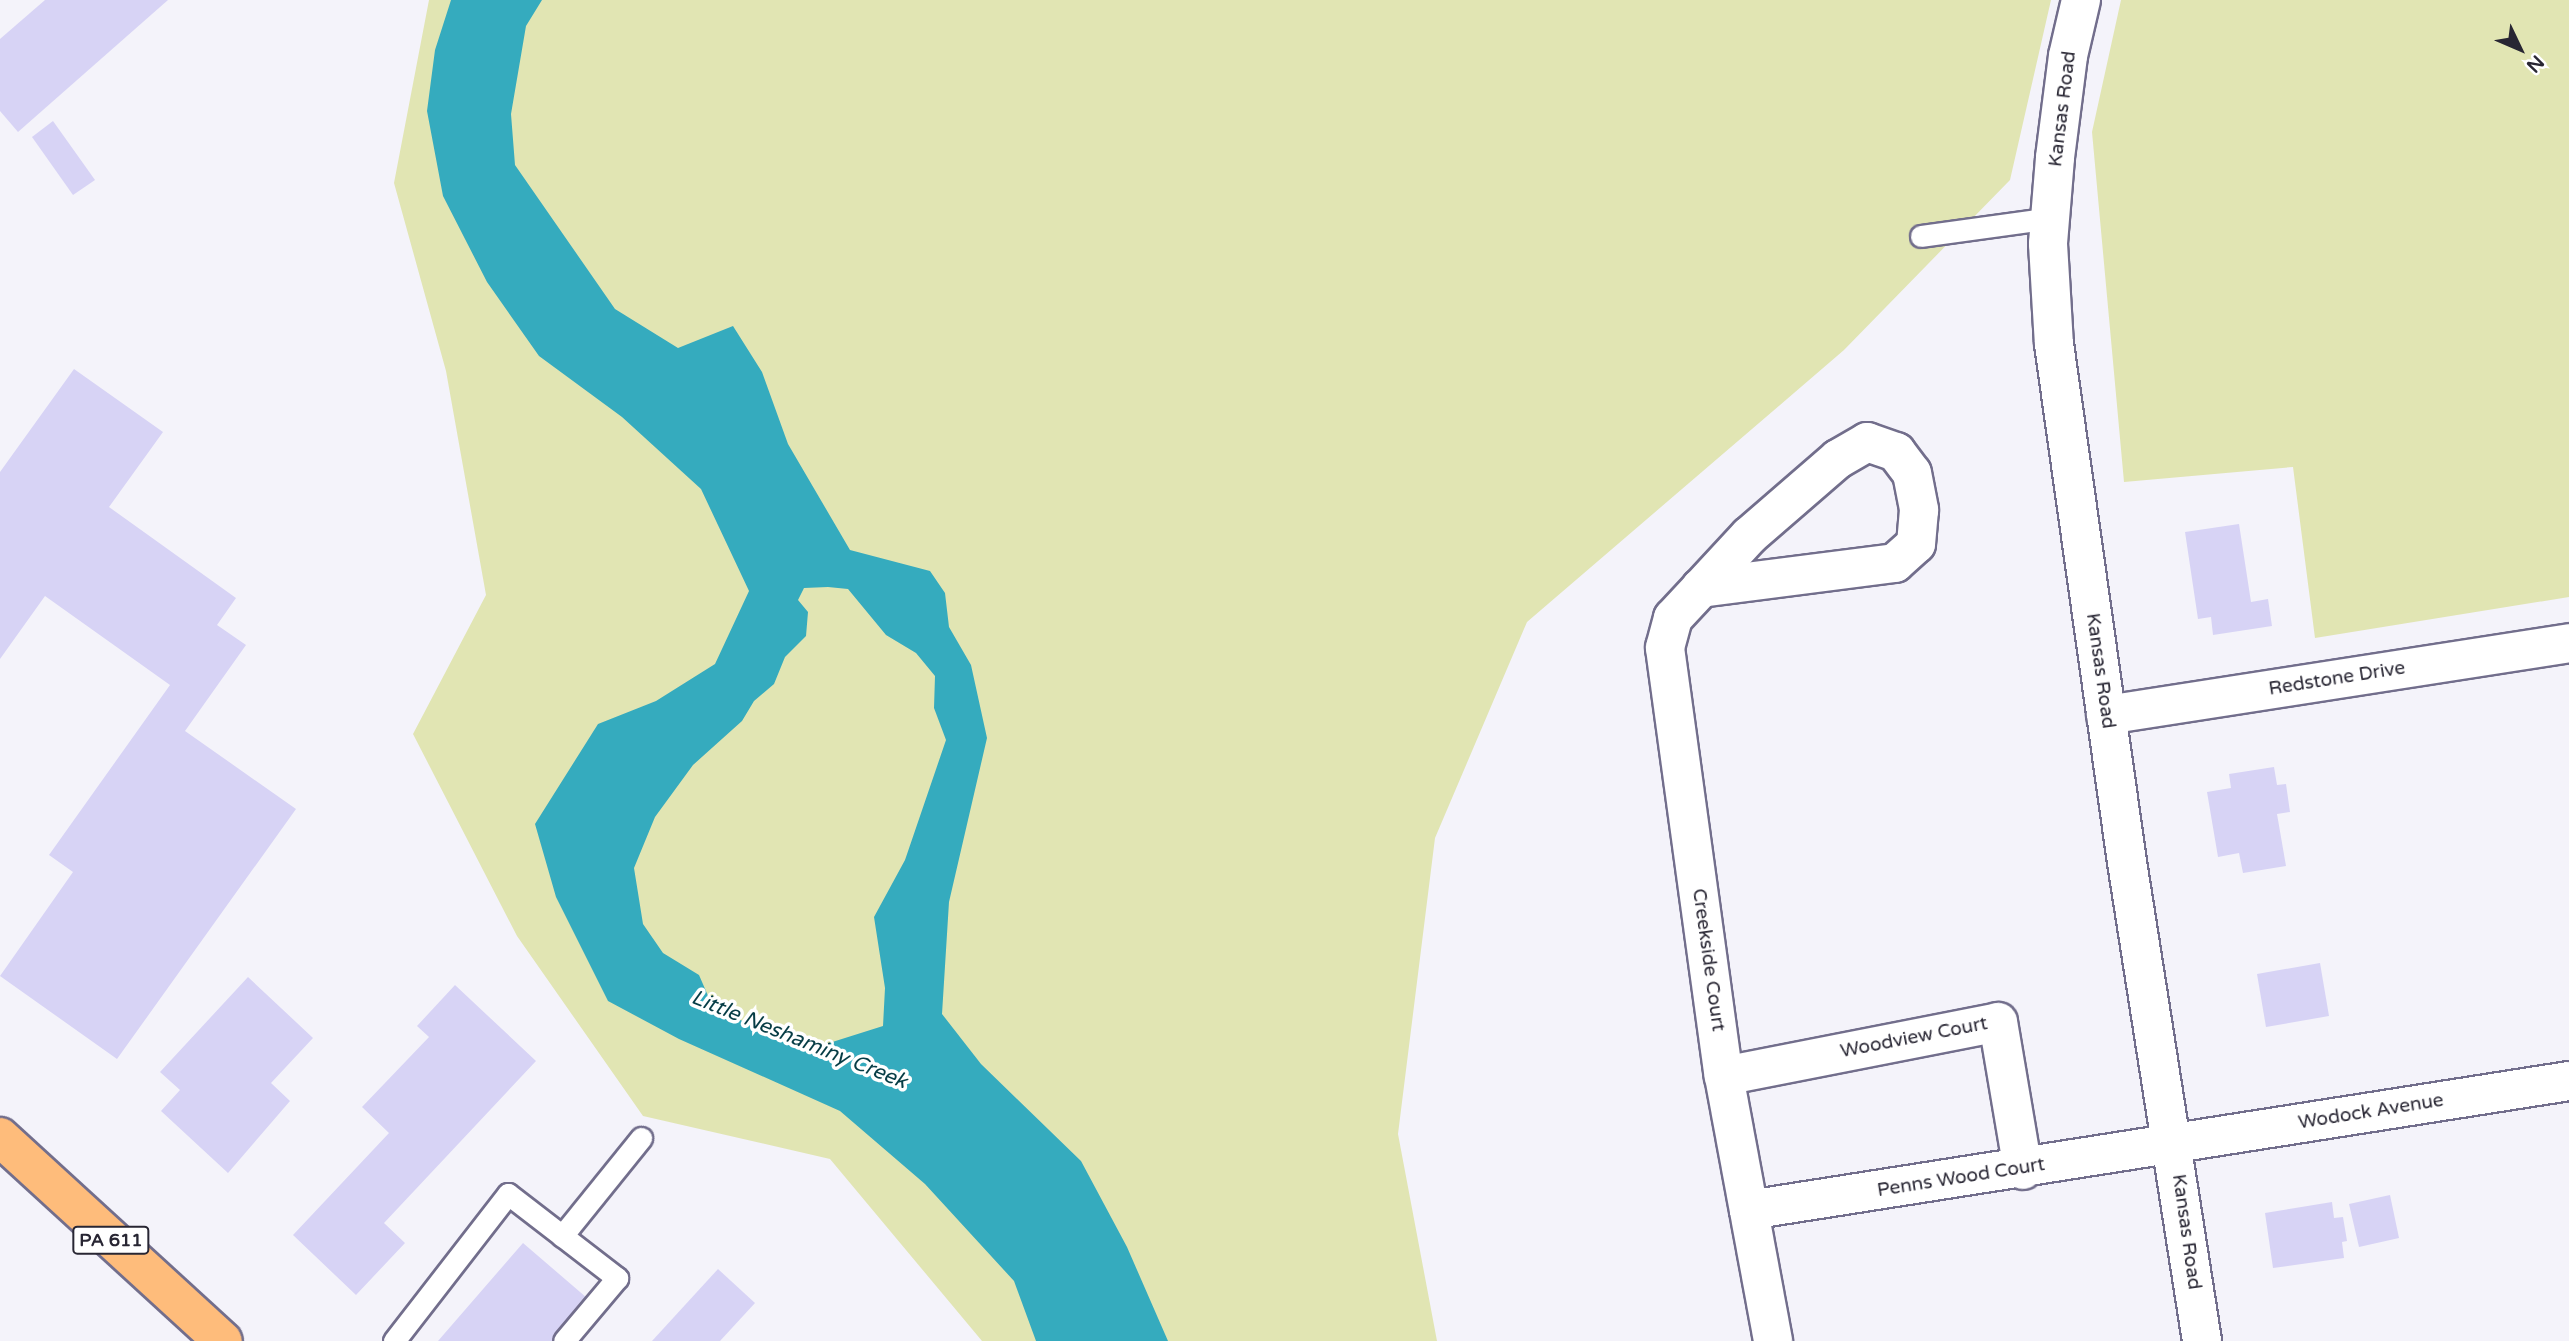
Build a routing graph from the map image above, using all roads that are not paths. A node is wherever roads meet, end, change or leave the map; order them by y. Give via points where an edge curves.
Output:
1 (2081, 0) edge
2 (2051, 218) junction
3 (1921, 236) dead end
4 (1701, 587) junction
5 (2569, 643) edge
6 (2106, 715) junction
7 (1724, 1076) junction
8 (2569, 1081) edge
9 (0, 1138) edge
10 (641, 1138) dead end
11 (2173, 1142) junction
12 (2023, 1170) junction
13 (1749, 1210) junction
14 (562, 1236) junction
15 (223, 1341) edge
16 (394, 1341) edge
17 (564, 1341) edge
18 (1773, 1341) edge
19 (2202, 1341) edge

1 - 2 street, Kansas Road via 2068,56
2 - 3 lane
2 - 6 street, Kansas Road via 2054,344
4 - 4 street, Creekside Court via 1895,564 1916,544 1919,510 1912,473 1896,452 1867,442 1838,459 1749,536
4 - 7 street, Creekside Court via 1673,618 1665,648
5 - 6 street, Redstone Drive
6 - 11 street, Kansas Road
7 - 12 street, Woodview Court via 1998,1022
7 - 13 street, Creekside Court
8 - 11 street, Wodock Avenue
9 - 15 highway, PA 611
10 - 14 lane
11 - 12 street, Penns Wood Court
11 - 19 street, Kansas Road
12 - 13 street, Penns Wood Court
13 - 18 street, Creekside Court
14 - 16 lane via 508,1195
14 - 17 lane via 617,1278

